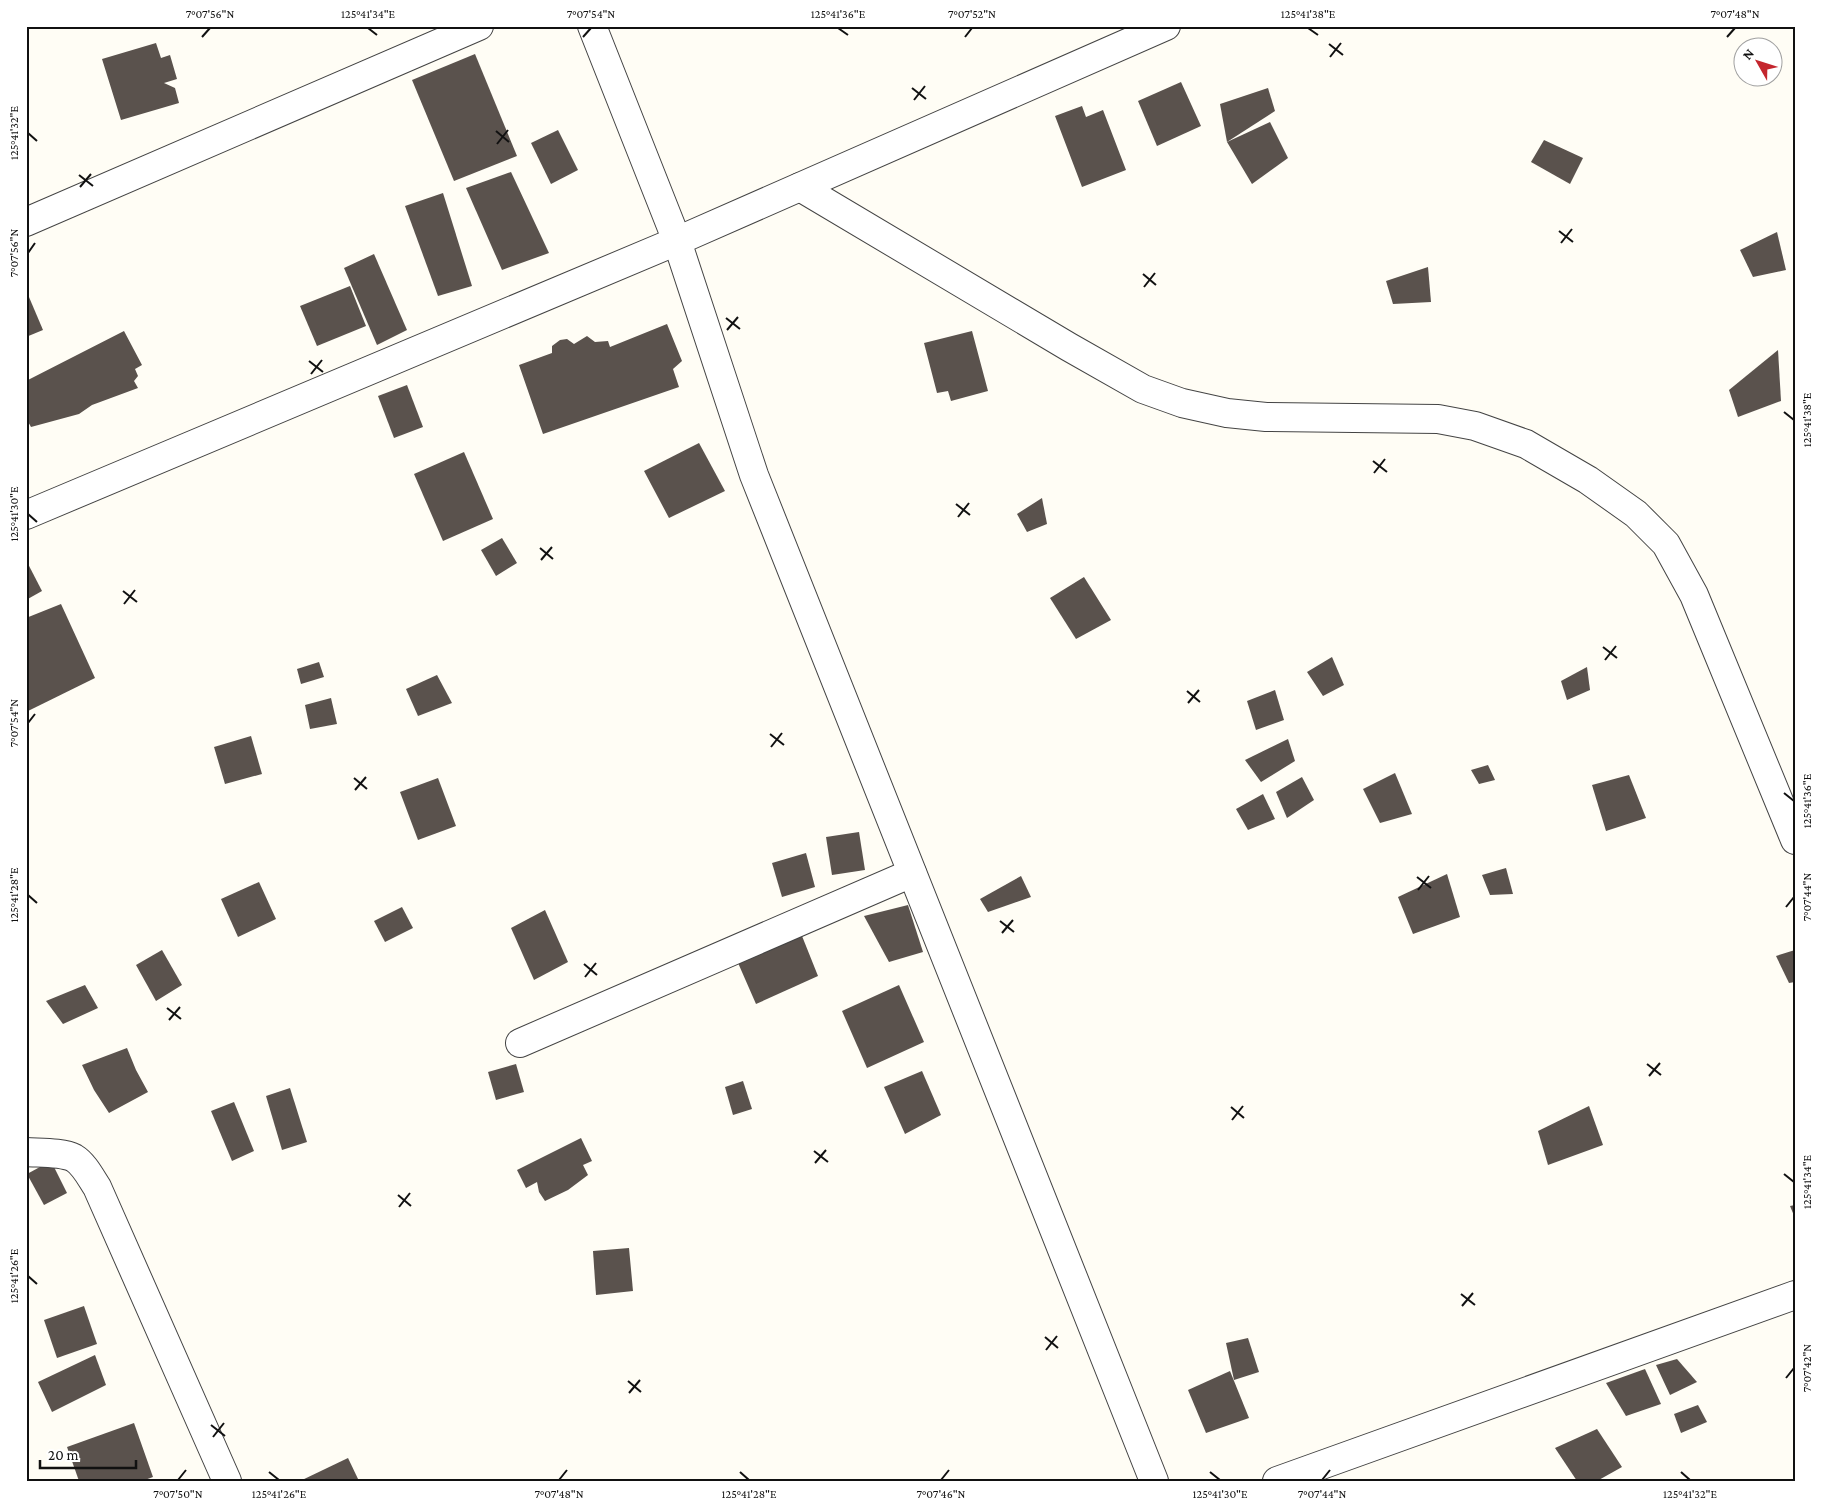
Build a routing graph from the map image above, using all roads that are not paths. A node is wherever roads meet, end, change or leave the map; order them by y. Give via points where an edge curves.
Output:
1 (479, 26) edge
2 (592, 26) edge
3 (1166, 26) edge
4 (800, 187) junction
5 (26, 222) edge
6 (677, 241) junction
7 (26, 515) edge
8 (1795, 840) edge
9 (912, 873) junction
10 (520, 1043) dead end
11 (26, 1152) edge
12 (1795, 1295) edge
13 (227, 1481) edge
14 (1154, 1481) edge
15 (1278, 1481) edge

1 - 5 street
2 - 6 street
3 - 4 street
4 - 6 street
4 - 8 street via 1143,389 1182,403 1227,413 1266,417 1438,419 1475,426 1526,444 1588,480 1636,514 1666,544 1694,595
6 - 7 street
6 - 9 street via 754,475
9 - 10 street
9 - 14 street
11 - 13 street via 75,1158 97,1187
12 - 15 street

